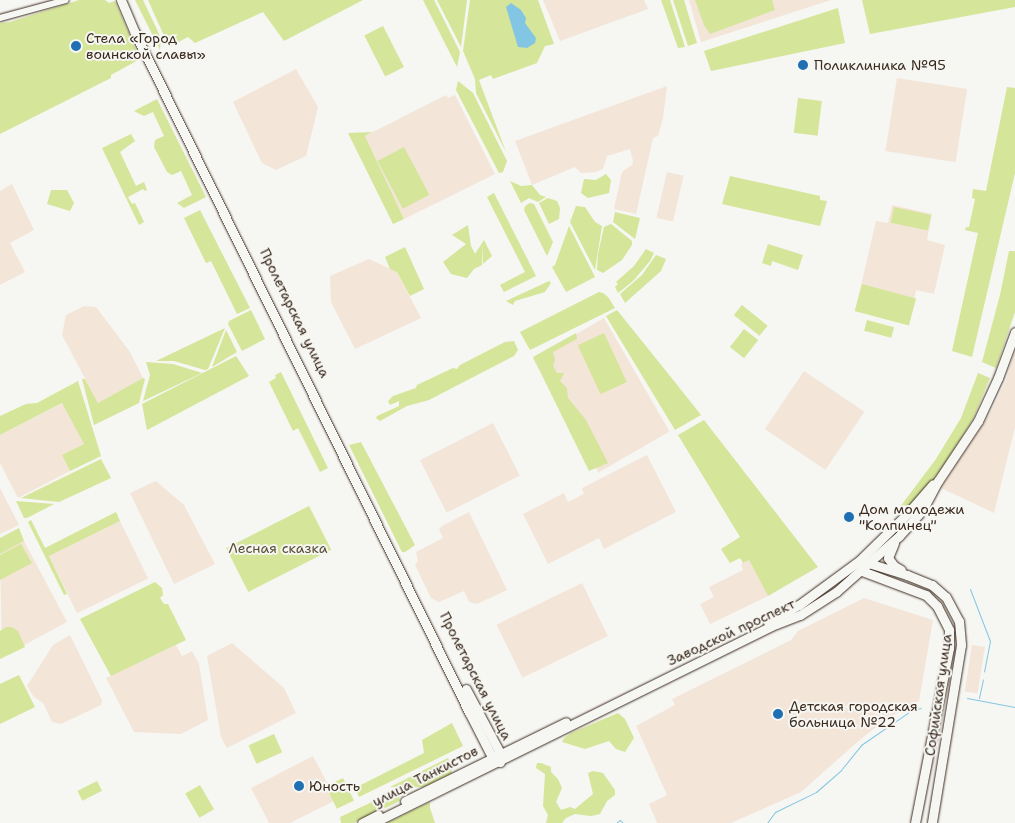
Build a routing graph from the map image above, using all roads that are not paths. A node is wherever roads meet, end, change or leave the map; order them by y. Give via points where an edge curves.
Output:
1 (66, 0) edge
2 (121, 0) edge
3 (127, 0) edge
4 (53, 1) edge
5 (0, 18) edge
6 (1015, 332) edge
7 (938, 481) junction
8 (899, 536) junction
9 (859, 560) junction
10 (869, 564) junction
11 (862, 571) junction
12 (907, 575) junction
13 (674, 671) junction
14 (929, 752) junction
15 (497, 757) junction
16 (943, 762) junction
17 (362, 823) edge
18 (373, 823) edge
19 (915, 823) edge
20 (932, 823) edge

1 - 4 street
2 - 15 main road, Пролетарская улица
3 - 15 main road, Пролетарская улица
4 - 5 street
6 - 7 main road, Заводской проспект via 978,421
7 - 8 main road, Заводской проспект via 923,510
7 - 9 main road, Заводской проспект
8 - 10 main road, Заводской проспект
8 - 12 main road via 890,548 888,558
9 - 10 main road, Софийская улица
9 - 11 main road
9 - 13 main road, Заводской проспект via 799,605
10 - 11 main road, Заводской проспект
10 - 12 main road, Софийская улица
11 - 13 main road, Заводской проспект via 800,615
11 - 14 main road, Софийская улица via 926,595 938,606 947,622 948,648
12 - 16 main road, Софийская улица via 926,581 946,597 955,611 961,632 962,645
13 - 15 main road, Заводской проспект
14 - 16 main road via 938,748
14 - 19 main road, Софийская улица
15 - 17 main road, улица Танкистов
15 - 18 main road, улица Танкистов
16 - 20 main road, Софийская улица

